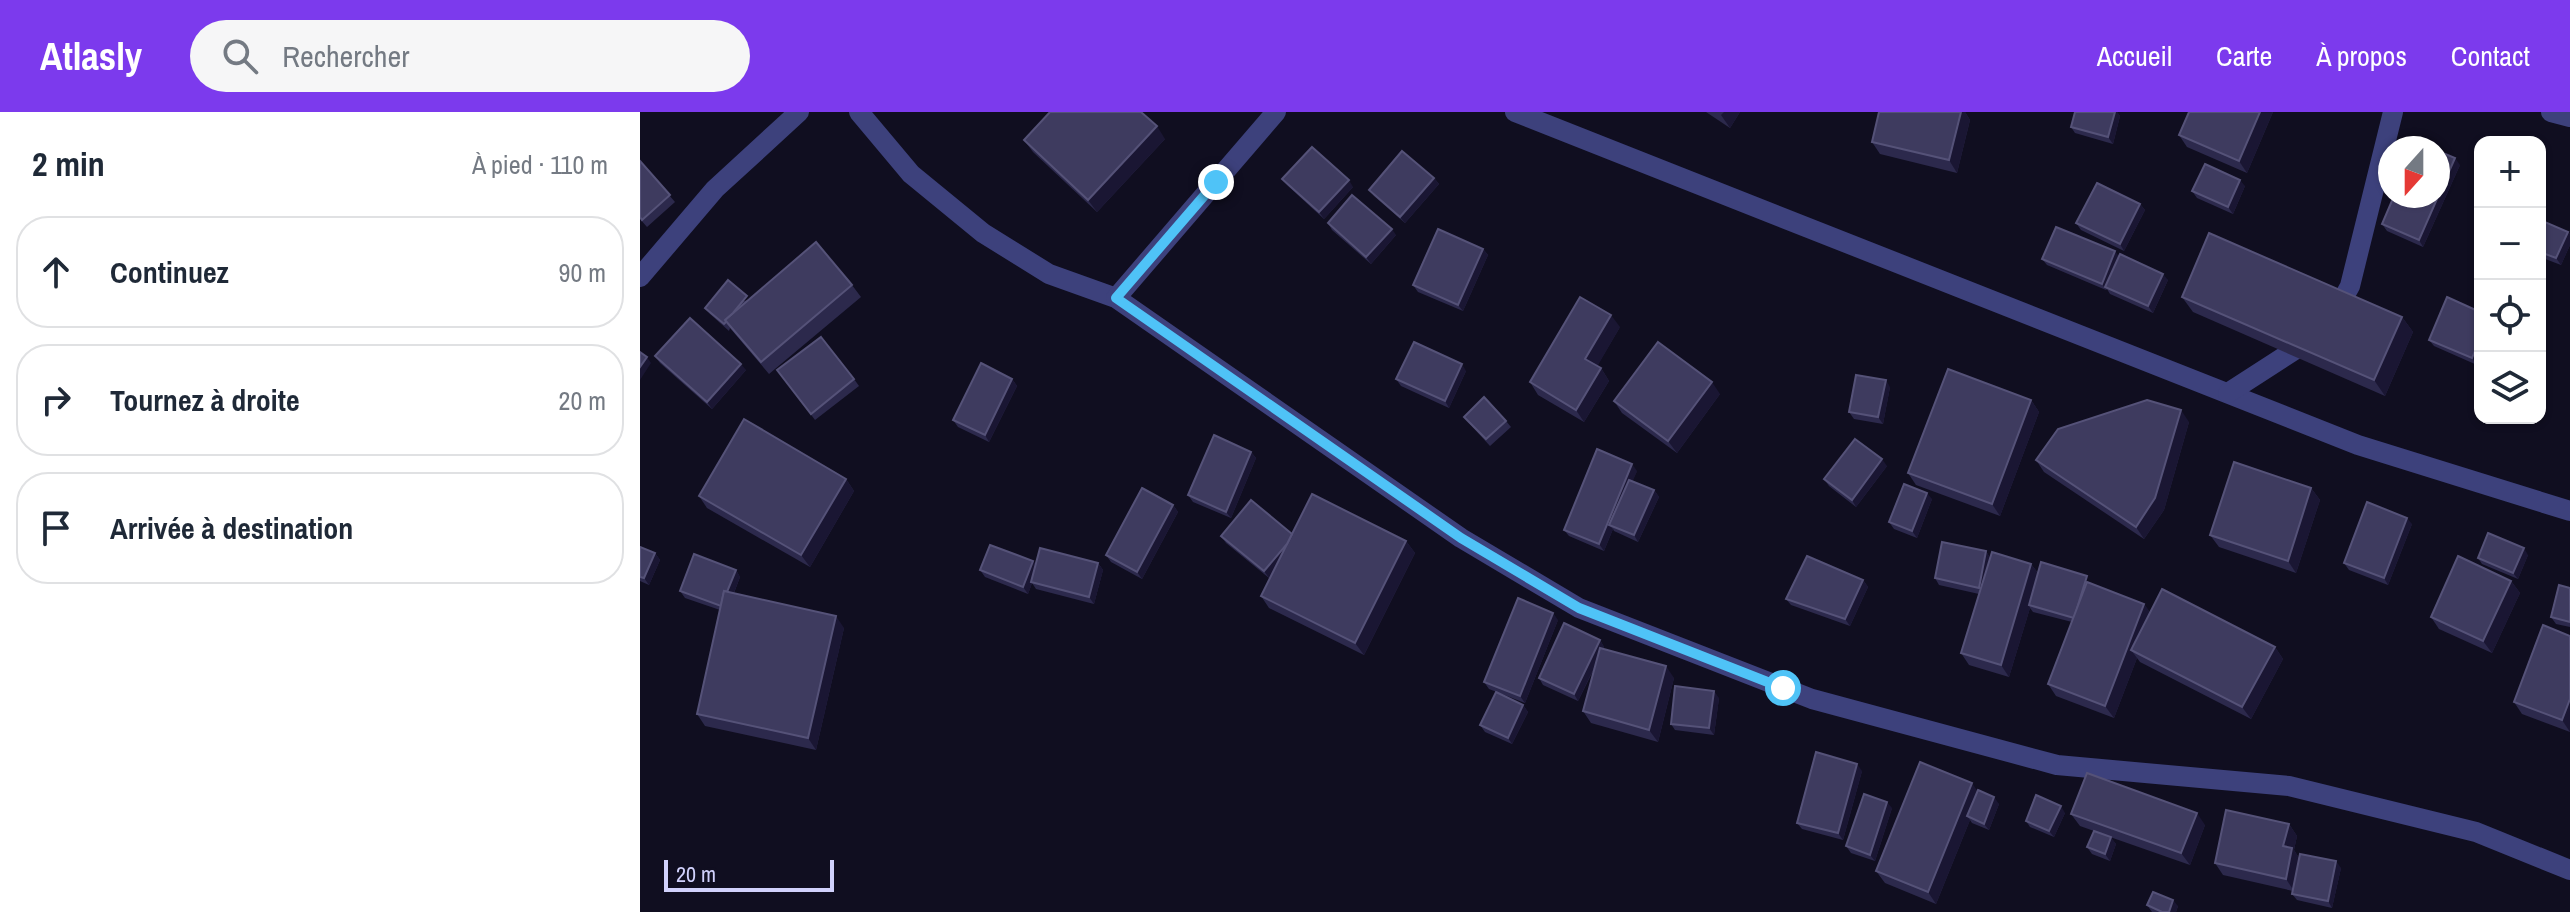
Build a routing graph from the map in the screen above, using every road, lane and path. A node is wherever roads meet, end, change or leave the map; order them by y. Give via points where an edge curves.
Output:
1 (799, 112) edge
2 (859, 112) edge
3 (1276, 112) edge
4 (1515, 112) edge
5 (2393, 112) edge
6 (2551, 112) edge
7 (2570, 117) edge
8 (640, 277) edge
9 (1116, 298) junction
10 (2228, 393) junction
11 (2570, 511) edge
12 (2570, 870) edge

1 - 8 street via 715,189
2 - 9 street via 911,174 983,233 1049,274
3 - 9 street
4 - 10 street
5 - 10 street via 2350,286 2327,328
6 - 7 street
9 - 12 street via 1461,538 1593,613 1812,699 2042,761 2289,786 2476,832
10 - 11 street via 2358,445

